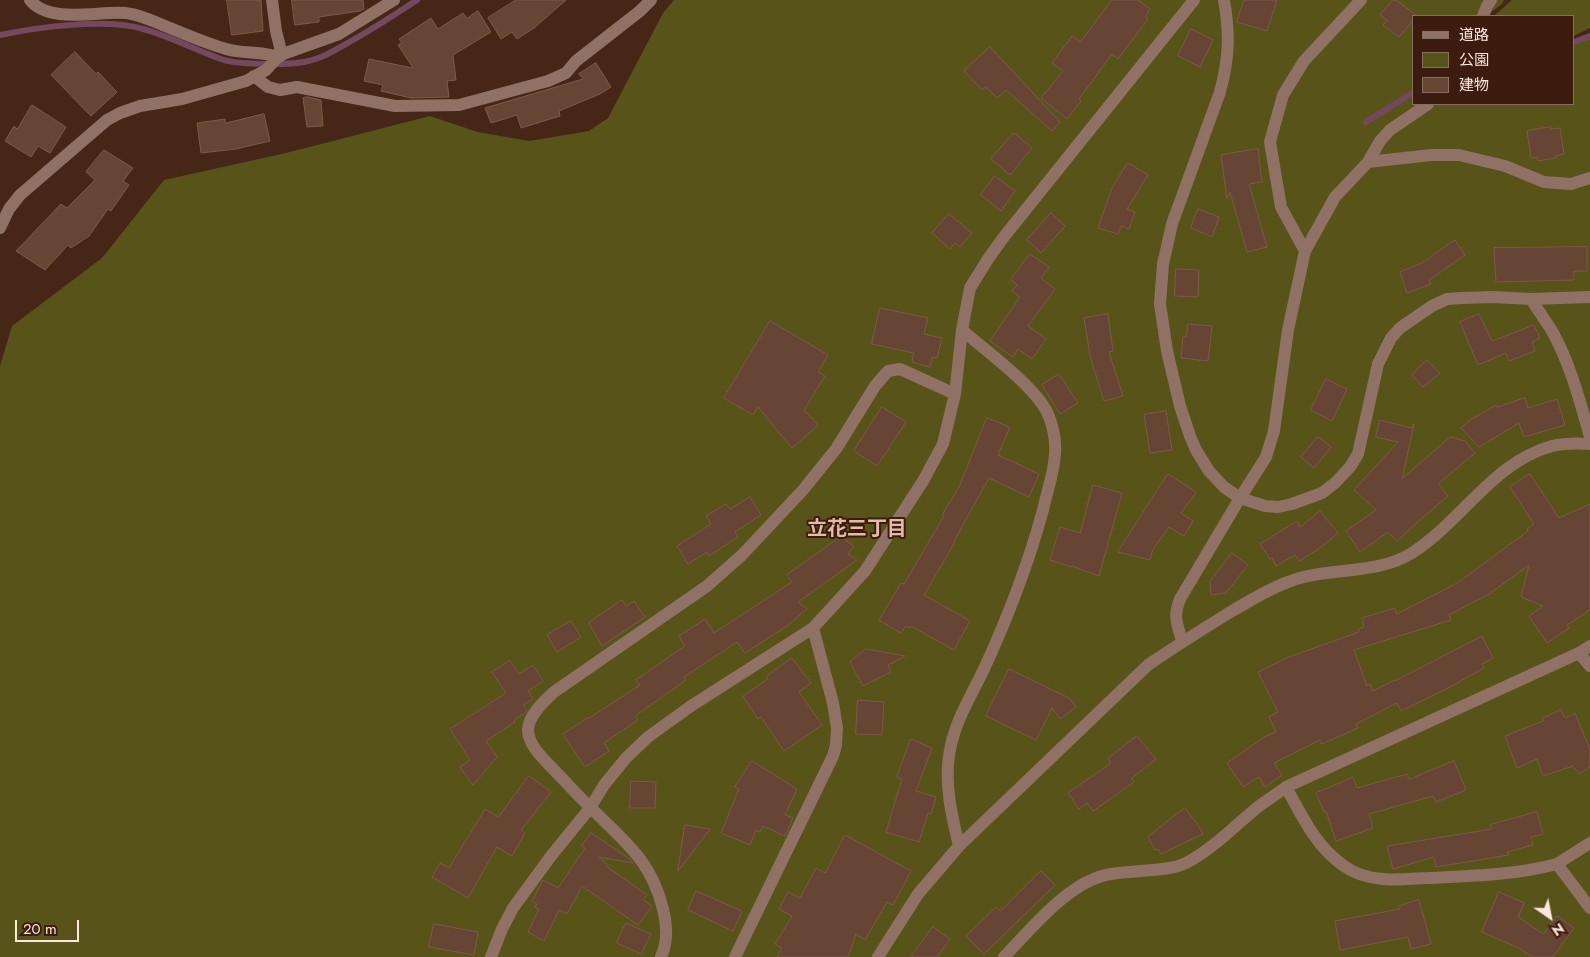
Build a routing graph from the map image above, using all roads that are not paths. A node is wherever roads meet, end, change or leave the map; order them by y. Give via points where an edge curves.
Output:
1 (30, 0) edge
2 (272, 0) edge
3 (394, 0) edge
4 (651, 0) edge
5 (1194, 0) edge
6 (1224, 0) edge
7 (1361, 0) edge
8 (1492, 0) edge
9 (1483, 15) edge
10 (280, 56) junction
11 (254, 76) junction
12 (1427, 105) edge
13 (1368, 162) junction
14 (1590, 178) edge
15 (0, 228) edge
16 (1305, 251) junction
17 (1590, 297) edge
18 (1531, 299) junction
19 (962, 330) junction
20 (955, 394) junction
21 (1590, 436) edge
22 (1590, 444) edge
23 (1240, 498) junction
24 (813, 628) junction
25 (1182, 641) junction
26 (1585, 650) edge
27 (1590, 666) edge
28 (1286, 787) junction
29 (590, 808) junction
30 (1590, 843) edge
31 (959, 846) junction
32 (1557, 864) junction
33 (1590, 908) edge
34 (491, 957) edge
35 (660, 957) edge
36 (735, 957) edge
37 (878, 957) edge
38 (1004, 957) edge

1 - 10 street via 44,11 63,14 128,13 225,49
2 - 10 street
3 - 10 street via 339,34
4 - 11 street via 576,61 566,73 548,81 459,105 395,106 297,87 280,90 268,87
5 - 19 street via 988,258 970,288
6 - 23 street via 1228,36 1226,70 1172,224 1163,264 1160,304 1167,351 1190,436 1209,471
7 - 16 street via 1304,60 1283,95 1270,142 1281,207
8 - 9 street
10 - 11 street via 266,70
11 - 15 street via 182,99 140,106 107,120 20,195
12 - 13 street via 1390,130
13 - 14 street via 1460,155 1505,166 1544,182 1571,184
13 - 16 street via 1335,197
16 - 23 street via 1288,330 1274,431 1266,456
17 - 18 street
18 - 21 street via 1552,332 1567,365
18 - 23 street via 1447,299 1416,315 1400,328 1383,351 1358,454 1335,484 1322,493 1278,507
19 - 20 street
19 - 31 street via 1034,394 1054,431 1055,453 1028,561 951,746 948,793
20 - 24 street via 944,444 923,481 865,572
20 - 29 street via 900,369 888,371 836,449 803,490 742,555 707,586 554,692 537,708 528,728 531,743
22 - 25 street via 1553,446 1513,464 1438,532 1393,563 1288,582
23 - 25 street via 1180,599 1175,616
24 - 29 street via 648,737 626,758
24 - 36 street via 833,703 836,745
25 - 31 street via 1128,683
26 - 27 street
26 - 28 street
28 - 32 street via 1308,828 1326,851 1344,867 1361,876 1383,879 1450,877 1506,873
28 - 38 street via 1258,806 1199,856 1184,864 1109,874 1082,883 1060,900
29 - 34 street via 513,908
29 - 35 street via 629,845 647,867 658,890 666,923 664,949
30 - 32 street
31 - 37 street via 918,894
32 - 33 street

